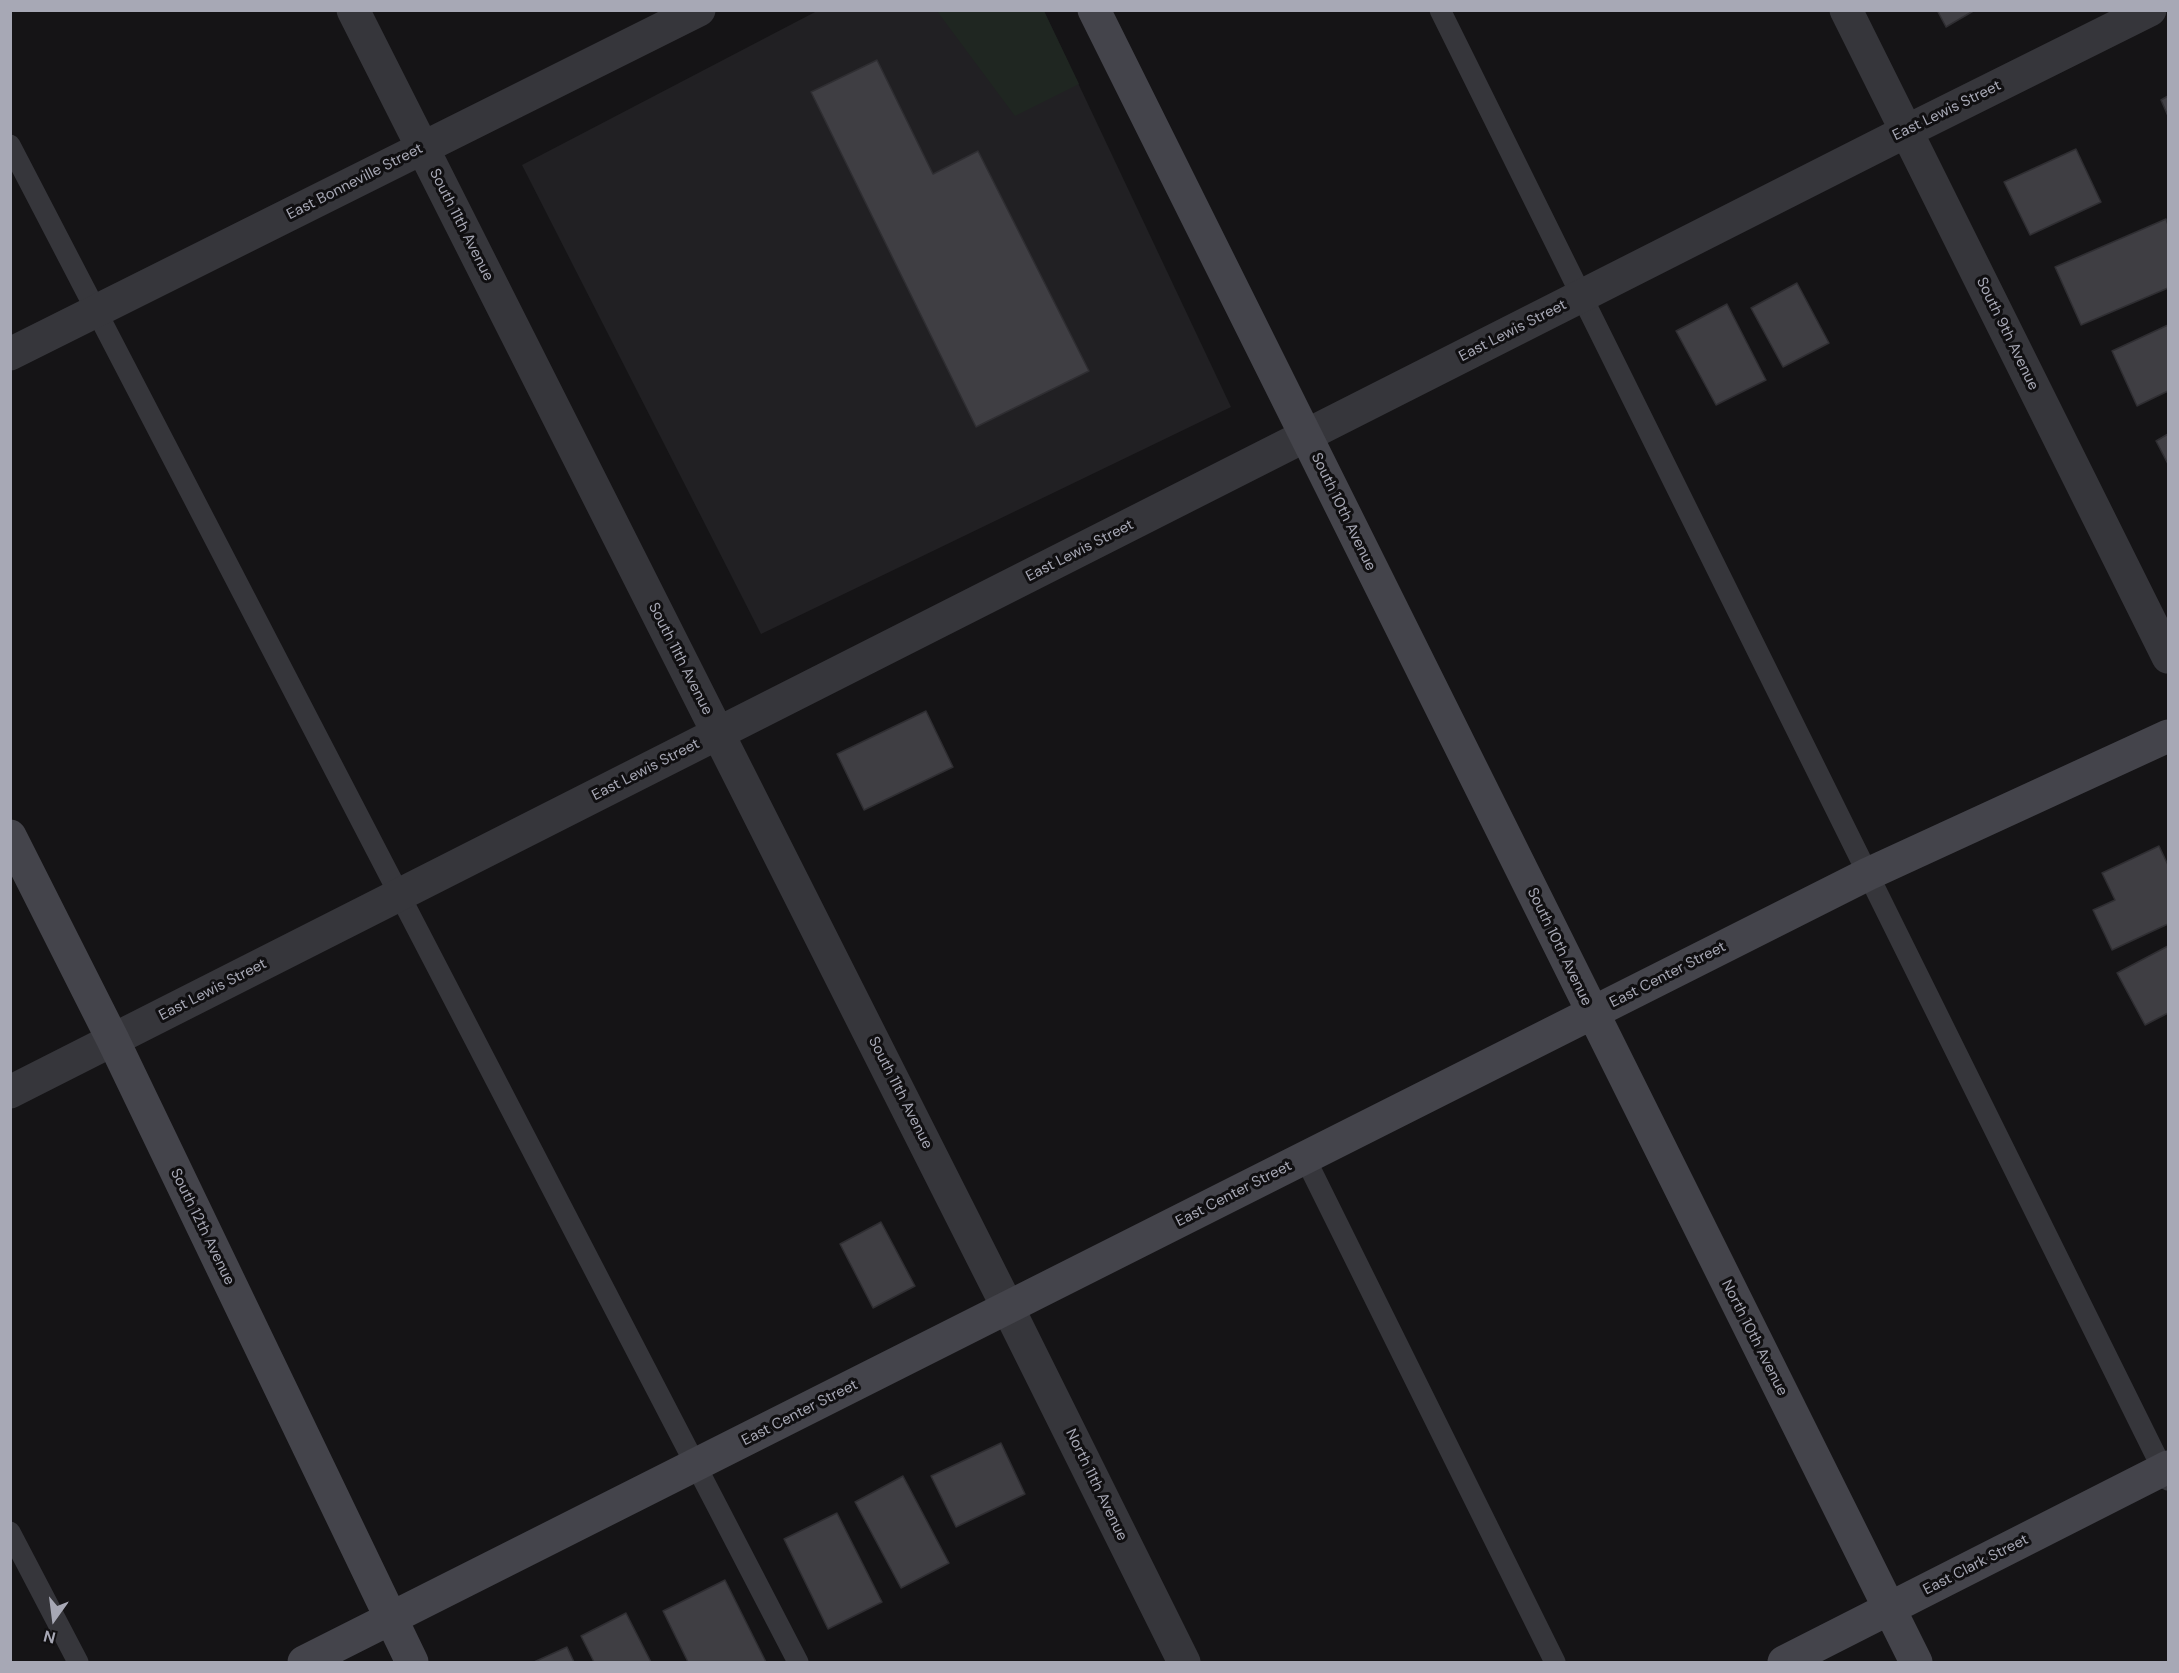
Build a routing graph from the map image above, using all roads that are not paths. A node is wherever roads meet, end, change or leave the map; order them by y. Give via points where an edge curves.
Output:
1 (353, 10) edge
2 (1094, 10) edge
3 (1440, 10) edge
4 (1846, 10) edge
5 (2150, 10) edge
6 (698, 11) edge
7 (1907, 131) junction
8 (10, 145) edge
9 (422, 148) junction
10 (1581, 296) junction
11 (97, 311) junction
12 (10, 354) edge
13 (1305, 436) junction
14 (2169, 657) edge
15 (718, 734) junction
16 (2169, 736) edge
17 (10, 836) edge
18 (1868, 873) junction
19 (400, 895) junction
20 (1592, 1013) junction
21 (113, 1040) junction
22 (10, 1092) edge
23 (1305, 1158) junction
24 (1008, 1308) junction
25 (696, 1465) junction
26 (2167, 1472) edge
27 (10, 1532) edge
28 (1890, 1609) junction
29 (390, 1620) junction
30 (78, 1662) edge
31 (304, 1662) edge
32 (412, 1662) edge
33 (798, 1662) edge
34 (1184, 1662) edge
35 (1555, 1662) edge
36 (1784, 1662) edge
37 (1916, 1662) edge

1 - 9 street, South 11th Avenue
2 - 13 street, South 10th Avenue
3 - 10 lane
4 - 7 street, South 9th Avenue
5 - 7 street, East Lewis Street
6 - 9 street, East Bonneville Street
7 - 10 street, East Lewis Street
7 - 14 street, South 9th Avenue
8 - 11 lane
9 - 11 street, East Bonneville Street
9 - 15 street, South 11th Avenue
10 - 13 street, East Lewis Street
10 - 18 lane
11 - 12 street, East Bonneville Street
11 - 19 lane
13 - 15 street, East Lewis Street
13 - 20 street, South 10th Avenue
15 - 19 street, East Lewis Street
15 - 24 street, South 11th Avenue
16 - 18 street, East Center Street
17 - 21 street, South 12th Avenue
18 - 20 street, East Center Street
18 - 26 lane
19 - 21 street, East Lewis Street
19 - 25 lane
20 - 23 street, East Center Street
20 - 28 street, North 10th Avenue
21 - 22 street, East Lewis Street
21 - 29 street, South 12th Avenue
23 - 24 street, East Center Street
23 - 35 lane
24 - 25 street, East Center Street
24 - 34 street, North 11th Avenue
25 - 29 street, East Center Street
25 - 33 lane
26 - 28 street, East Clark Street
27 - 30 lane
28 - 36 street, East Clark Street
28 - 37 street, North 10th Avenue
29 - 31 street, East Center Street
29 - 32 street, South 12th Avenue

